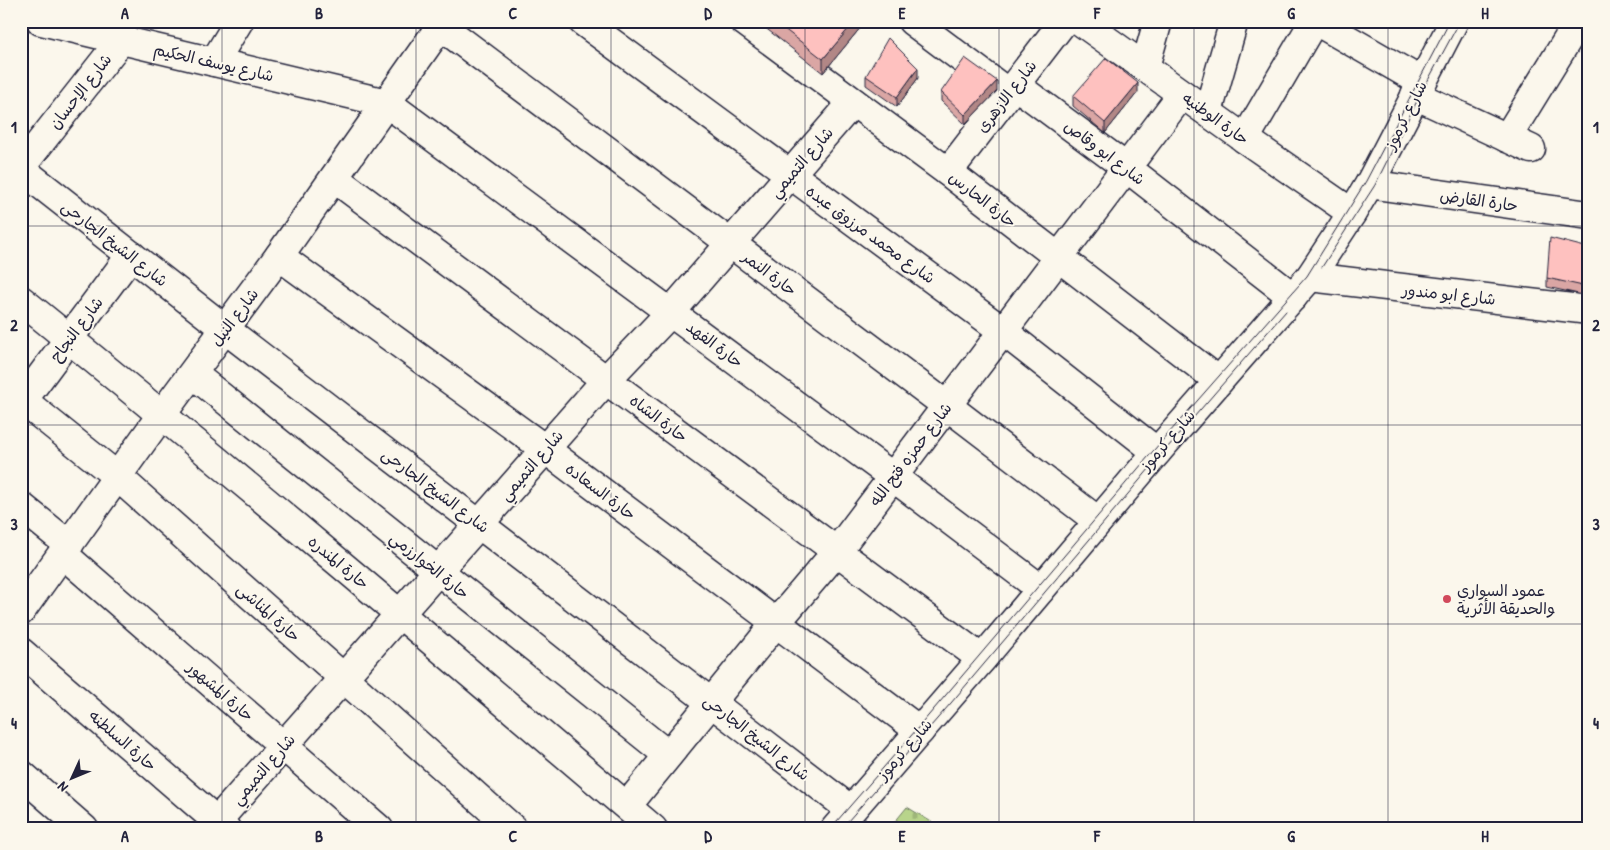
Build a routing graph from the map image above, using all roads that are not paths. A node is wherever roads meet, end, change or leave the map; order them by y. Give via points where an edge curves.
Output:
1 (41, 21) edge
2 (240, 21) edge
3 (582, 21) edge
4 (912, 21) edge
5 (1064, 21) edge
6 (1080, 21) edge
7 (1158, 21) edge
8 (1234, 21) edge
9 (1315, 21) edge
10 (1454, 21) edge
11 (749, 22) edge
12 (442, 24) edge
13 (1580, 32) edge
14 (115, 33) edge
15 (214, 62) junction
16 (1145, 67) junction
17 (1012, 88) junction
18 (1419, 88) junction
19 (1182, 94) junction
20 (853, 102) junction
21 (387, 103) junction
22 (1208, 112) junction
23 (1245, 139) junction
24 (21, 168) edge
25 (1127, 168) junction
26 (948, 172) junction
27 (790, 174) junction
28 (334, 178) junction
29 (1370, 183) junction
30 (1352, 213) junction
31 (1589, 215) edge
32 (730, 243) junction
33 (131, 255) junction
34 (279, 256) junction
35 (1059, 257) junction
36 (1301, 287) junction
37 (21, 300) edge
38 (1589, 310) edge
39 (671, 312) junction
40 (226, 328) junction
41 (1003, 332) junction
42 (69, 339) junction
43 (192, 374) junction
44 (606, 378) junction
45 (1220, 381) junction
46 (22, 401) edge
47 (946, 405) junction
48 (162, 414) junction
49 (545, 449) junction
50 (1156, 452) junction
51 (118, 477) junction
52 (893, 477) junction
53 (21, 506) edge
54 (1098, 521) junction
55 (480, 523) junction
56 (66, 550) junction
57 (837, 551) junction
58 (438, 571) junction
59 (1041, 589) junction
60 (21, 611) edge
61 (400, 613) junction
62 (776, 623) junction
63 (21, 652) edge
64 (982, 659) junction
65 (343, 678) junction
66 (712, 701) junction
67 (920, 731) junction
68 (284, 746) junction
69 (668, 755) junction
70 (21, 774) edge
71 (627, 806) junction
72 (843, 819) edge
73 (218, 826) edge
74 (84, 829) edge
75 (379, 829) edge
76 (513, 829) edge
77 (654, 829) edge

1 - 14 street, شارع يوسف الحكيم
2 - 15 street
3 - 27 street, شارع محمد مرزوق عبده
4 - 17 street, شارع ابو وقاص via 1000,87
5 - 17 street, شارع الازهرى
6 - 16 street, حارة الوطنيه
7 - 16 street
8 - 22 street
9 - 18 street
9 - 23 street
10 - 18 street, شارع كرموز
11 - 20 street, حارة الحارس
12 - 21 street, شارع النيل
12 - 32 street, حارة النمر
13 - 18 street via 1519,144
14 - 15 street, شارع يوسف الحكيم
14 - 24 street, شارع الإحسان
15 - 21 street, شارع يوسف الحكيم
16 - 19 street, حارة الوطنيه
17 - 25 street, شارع ابو وقاص via 1022,90
17 - 26 street, شارع الازهرى
18 - 29 street, شارع كرموز
19 - 22 street, حارة الوطنيه
19 - 25 street, شارع حمزه فتح الله
20 - 26 street, حارة الحارس
20 - 27 street, شارع التميمي
21 - 28 street, شارع النيل
21 - 39 street, حارة الفهد
22 - 23 street, حارة الوطنيه
23 - 30 street, حارة الوطنيه
24 - 33 street, شارع الشيخ الجارحى
25 - 35 street, شارع حمزه فتح الله
25 - 36 street, شارع ابو وقاص
26 - 35 street, حارة الحارس
27 - 32 street, شارع التميمي
27 - 41 street, شارع محمد مرزوق عبده
28 - 34 street, شارع النيل
28 - 44 street, حارة الشاه
29 - 30 street, شارع كرموز
29 - 31 street, حارة القارض
30 - 36 street, شارع كرموز
32 - 39 street, شارع التميمي
32 - 47 street, حارة النمر
33 - 40 street, شارع الشيخ الجارحى
33 - 42 street, شارع النجاح
34 - 40 street, شارع النيل
34 - 49 street, حارة السعاده
35 - 41 street, شارع حمزه فتح الله
35 - 45 street, حارة الحارس
36 - 38 street, شارع ابو مندور
36 - 45 street, شارع كرموز
37 - 42 street, حارة المندره
39 - 44 street, شارع التميمي
39 - 52 street, حارة الفهد
40 - 43 street, شارع النيل
40 - 55 street, شارع الشيخ الجارحى
41 - 47 street, شارع حمزه فتح الله
41 - 50 street, شارع محمد مرزوق عبده
42 - 46 street, شارع النجاح
42 - 48 street, حارة المندره
43 - 48 street, شارع النيل
43 - 58 street, حارة الخوارزمي
44 - 49 street, شارع التميمي
44 - 57 street, حارة الشاه
45 - 50 street, شارع كرموز
46 - 51 street, حارة المناشى
47 - 52 street, شارع حمزه فتح الله
47 - 54 street, حارة النمر
48 - 51 street, شارع النيل
48 - 61 street, حارة المندره
49 - 55 street, شارع التميمي
49 - 62 street, حارة السعاده
50 - 54 street, شارع كرموز
51 - 56 street, شارع النيل
51 - 65 street, حارة المناشى
52 - 57 street, شارع حمزه فتح الله
52 - 59 street, حارة الفهد
53 - 56 street, حارة المشهور
54 - 59 street, شارع كرموز
55 - 58 street, شارع التميمي
55 - 66 street, شارع الشيخ الجارحى
56 - 60 street, شارع النيل
56 - 68 street, حارة المشهور
57 - 62 street, شارع حمزه فتح الله
57 - 64 street, حارة الشاه
58 - 61 street, شارع التميمي
58 - 69 street, حارة الخوارزمي
59 - 64 street, شارع كرموز
61 - 65 street, شارع التميمي
61 - 71 street, حارة المندره
62 - 66 street, شارع حمزه فتح الله
62 - 67 street, حارة السعاده
63 - 73 street, حارة السلطنه
64 - 67 street, شارع كرموز
65 - 68 street, شارع التميمي
65 - 76 street, حارة المناشى
66 - 69 street, شارع حمزه فتح الله
66 - 72 street, شارع الشيخ الجارحى
67 - 72 street, شارع كرموز
68 - 73 street, شارع التميمي
68 - 75 street, حارة المشهور
69 - 71 street, شارع حمزه فتح الله
70 - 74 street
71 - 77 street, حارة المندره

